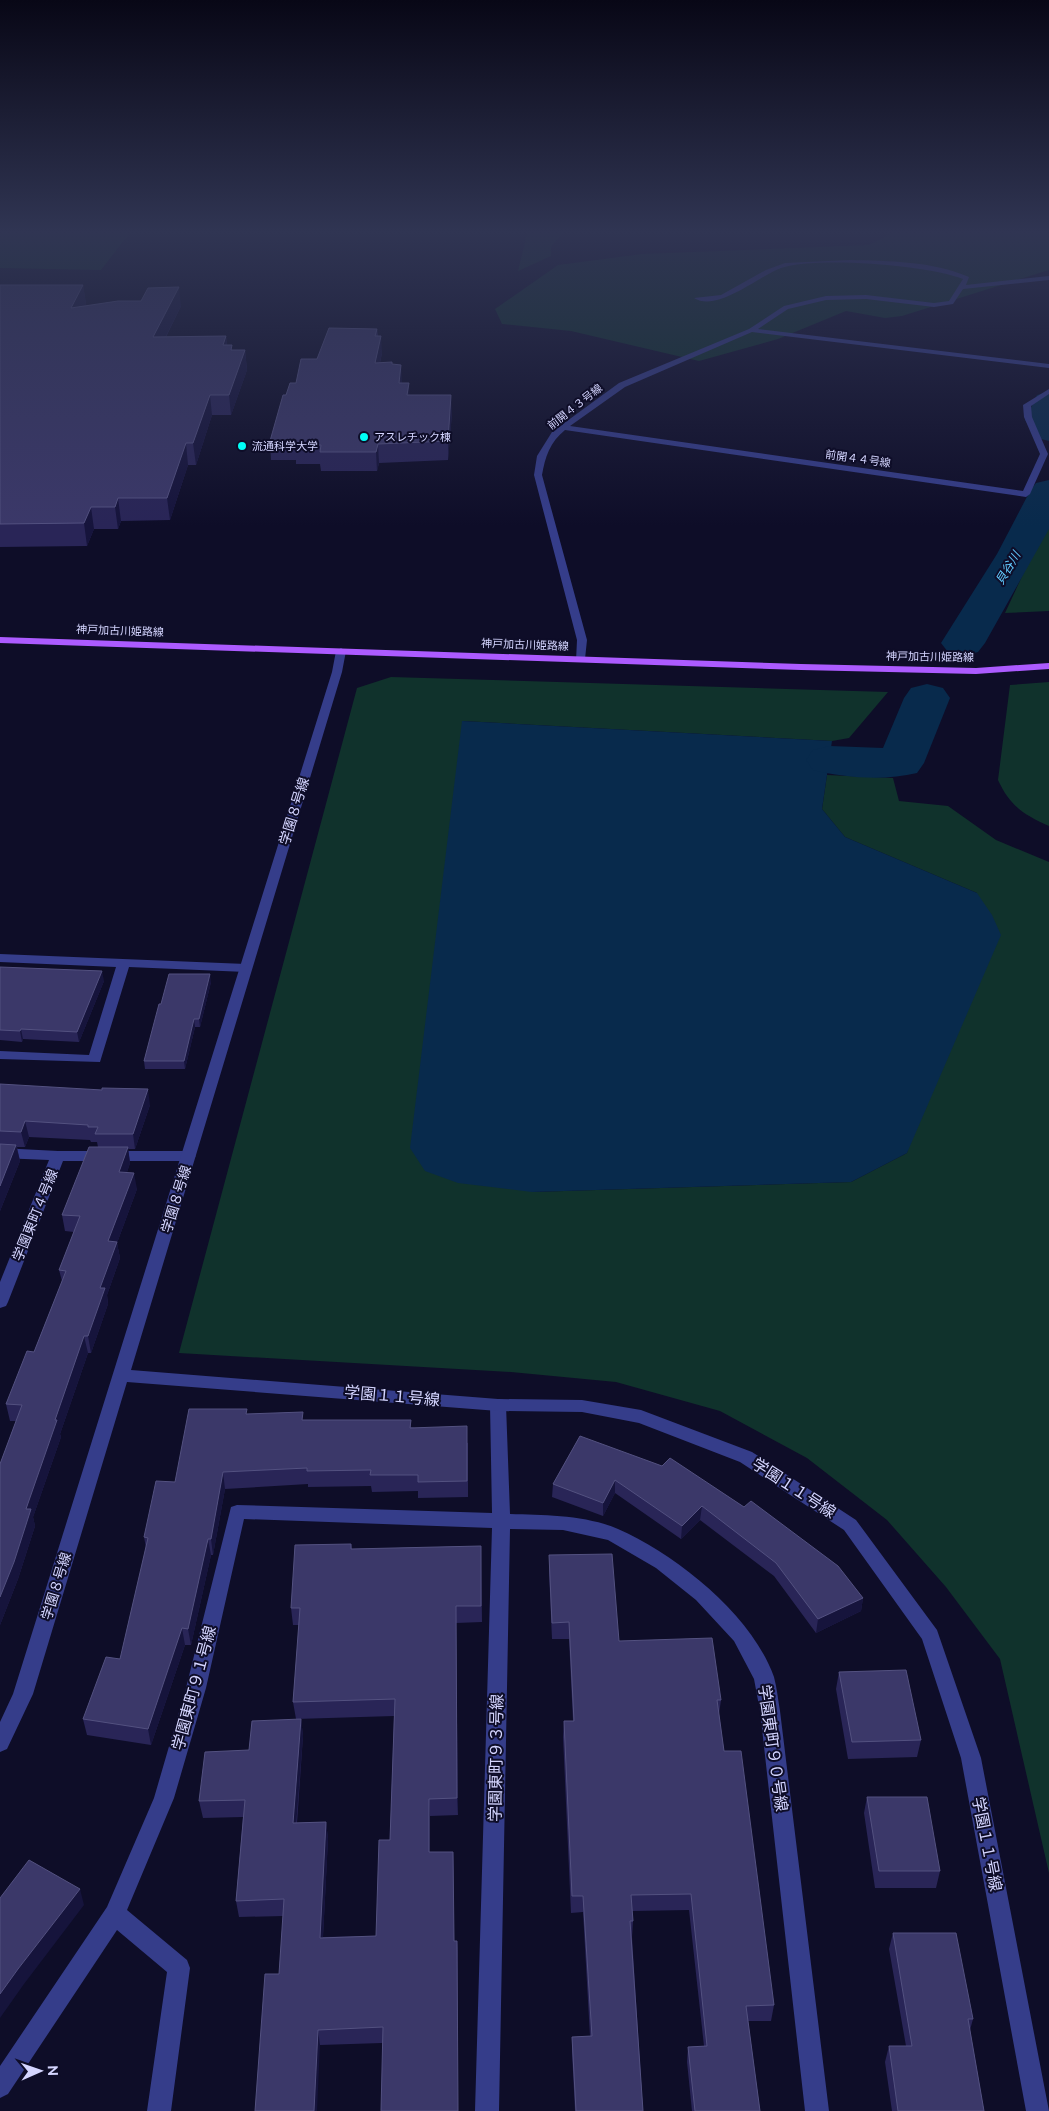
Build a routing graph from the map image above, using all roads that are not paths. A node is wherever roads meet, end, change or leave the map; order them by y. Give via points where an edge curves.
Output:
1 (751, 330) joint
2 (1049, 366) edge
3 (1049, 390) edge
4 (564, 428) junction
5 (0, 640) edge
6 (342, 651) junction
7 (580, 659) junction
8 (1049, 666) edge
9 (0, 958) edge
10 (124, 963) junction
11 (246, 968) junction
12 (0, 1055) edge
13 (0, 1153) edge
14 (58, 1156) junction
15 (189, 1156) junction
16 (0, 1302) edge
17 (121, 1375) junction
18 (498, 1405) junction
19 (501, 1520) junction
20 (0, 1743) edge
21 (115, 1914) junction
22 (0, 2086) edge
23 (159, 2111) edge
24 (487, 2111) edge
25 (817, 2111) edge
26 (1038, 2111) edge

1 - 2 street
1 - 4 street, 前開４３号線 via 622,385
3 - 4 street, 前開４４号線 via 1027,405 1028,418 1044,454 1026,494
4 - 7 street, 前開４３号線 via 555,434 541,456 538,475 582,640
5 - 6 main road, 神戸加古川姫路線
6 - 7 main road, 神戸加古川姫路線
6 - 11 street, 学園８号線
7 - 8 main road, 神戸加古川姫路線 via 966,670
9 - 10 street
10 - 11 street
10 - 12 street via 95,1059
11 - 15 street, 学園８号線
13 - 14 street, 学園東町４号線
14 - 15 street, 学園東町４号線
14 - 16 street, 学園東町４号線
15 - 17 street, 学園８号線
17 - 18 street, 学園１１号線
17 - 20 street, 学園８号線 via 23,1694
18 - 19 street, 学園東町９３号線
18 - 26 street, 学園１１号線 via 582,1406 641,1417 746,1457 850,1525 930,1636 971,1758
19 - 21 street, 学園東町９１号線 via 236,1512 196,1688 164,1798
19 - 24 street, 学園東町９３号線
19 - 25 street, 学園東町９０号線 via 563,1523 612,1534 663,1563 703,1594 741,1635 764,1678
21 - 22 street, 学園東町９１号線
21 - 23 street via 178,1968

